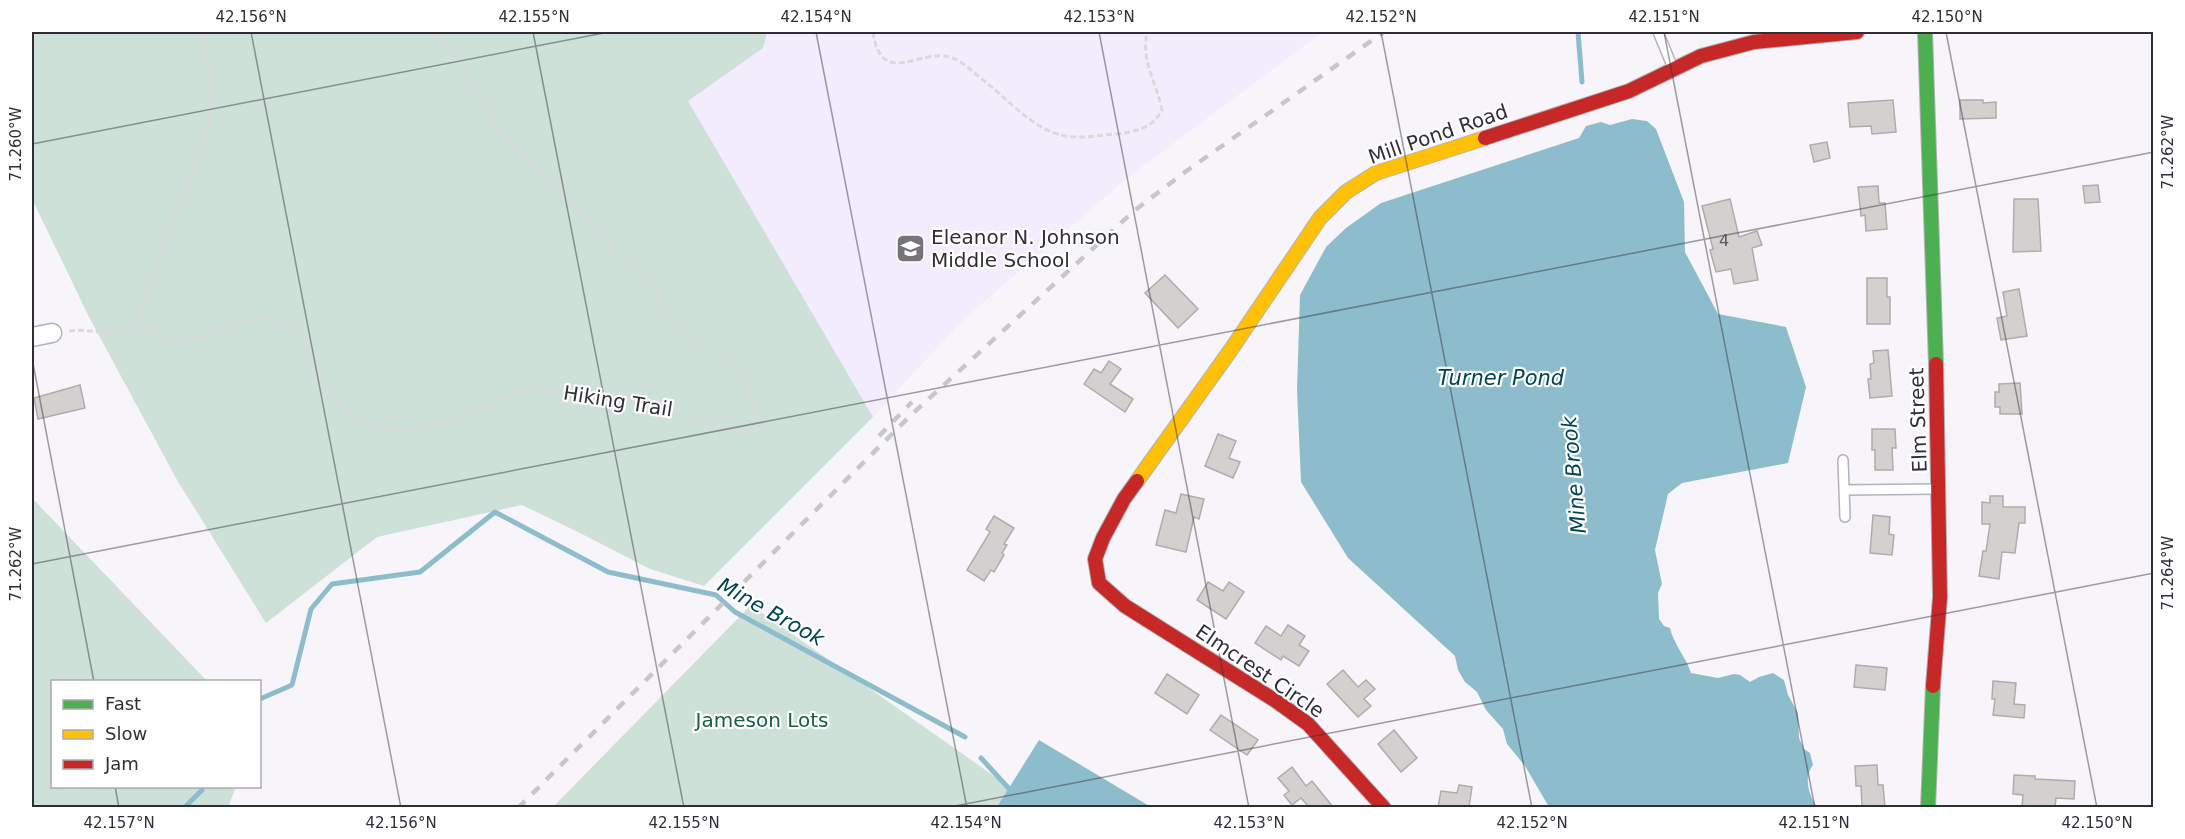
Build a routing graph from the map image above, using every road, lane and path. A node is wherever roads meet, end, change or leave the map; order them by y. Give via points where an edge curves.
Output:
1 (203, 32) edge
2 (432, 32) edge
3 (873, 32) edge
4 (1147, 32) edge
5 (1658, 32) edge
6 (1857, 32) edge
7 (1925, 32) edge
8 (1673, 68) junction
9 (132, 331) junction
10 (52, 333) joint
11 (32, 337) edge
12 (1844, 460) dead end
13 (1940, 489) junction
14 (1845, 490) junction
15 (1845, 517) dead end
16 (1099, 583) joint
17 (1384, 807) edge
18 (1928, 807) edge

1 - 9 path via 212,89 209,122 153,284
2 - 9 path, Hiking Trail via 484,100 495,125 508,141 566,195 688,330 738,373 751,391 760,417 756,428 728,432 646,401 534,388 518,390 481,411 436,425 386,430 353,416 336,402 306,345 276,321 247,321 182,339
3 - 4 path via 880,55 888,62 953,58 1037,123 1064,136 1077,137 1136,131 1157,119 1162,110 1146,58
5 - 8 lane
6 - 8 street, Mill Pond Road via 1744,41
7 - 13 street, Elm Street
8 - 16 street, Mill Pond Road via 1629,91 1376,173 1346,192 1320,218 1124,499 1095,559
9 - 10 path, Hiking Trail via 78,329
10 - 11 street
12 - 14 lane
13 - 14 lane
13 - 18 street, Elm Street via 1941,597
14 - 15 lane
16 - 17 street, Elmcrest Circle via 1125,606 1308,724

